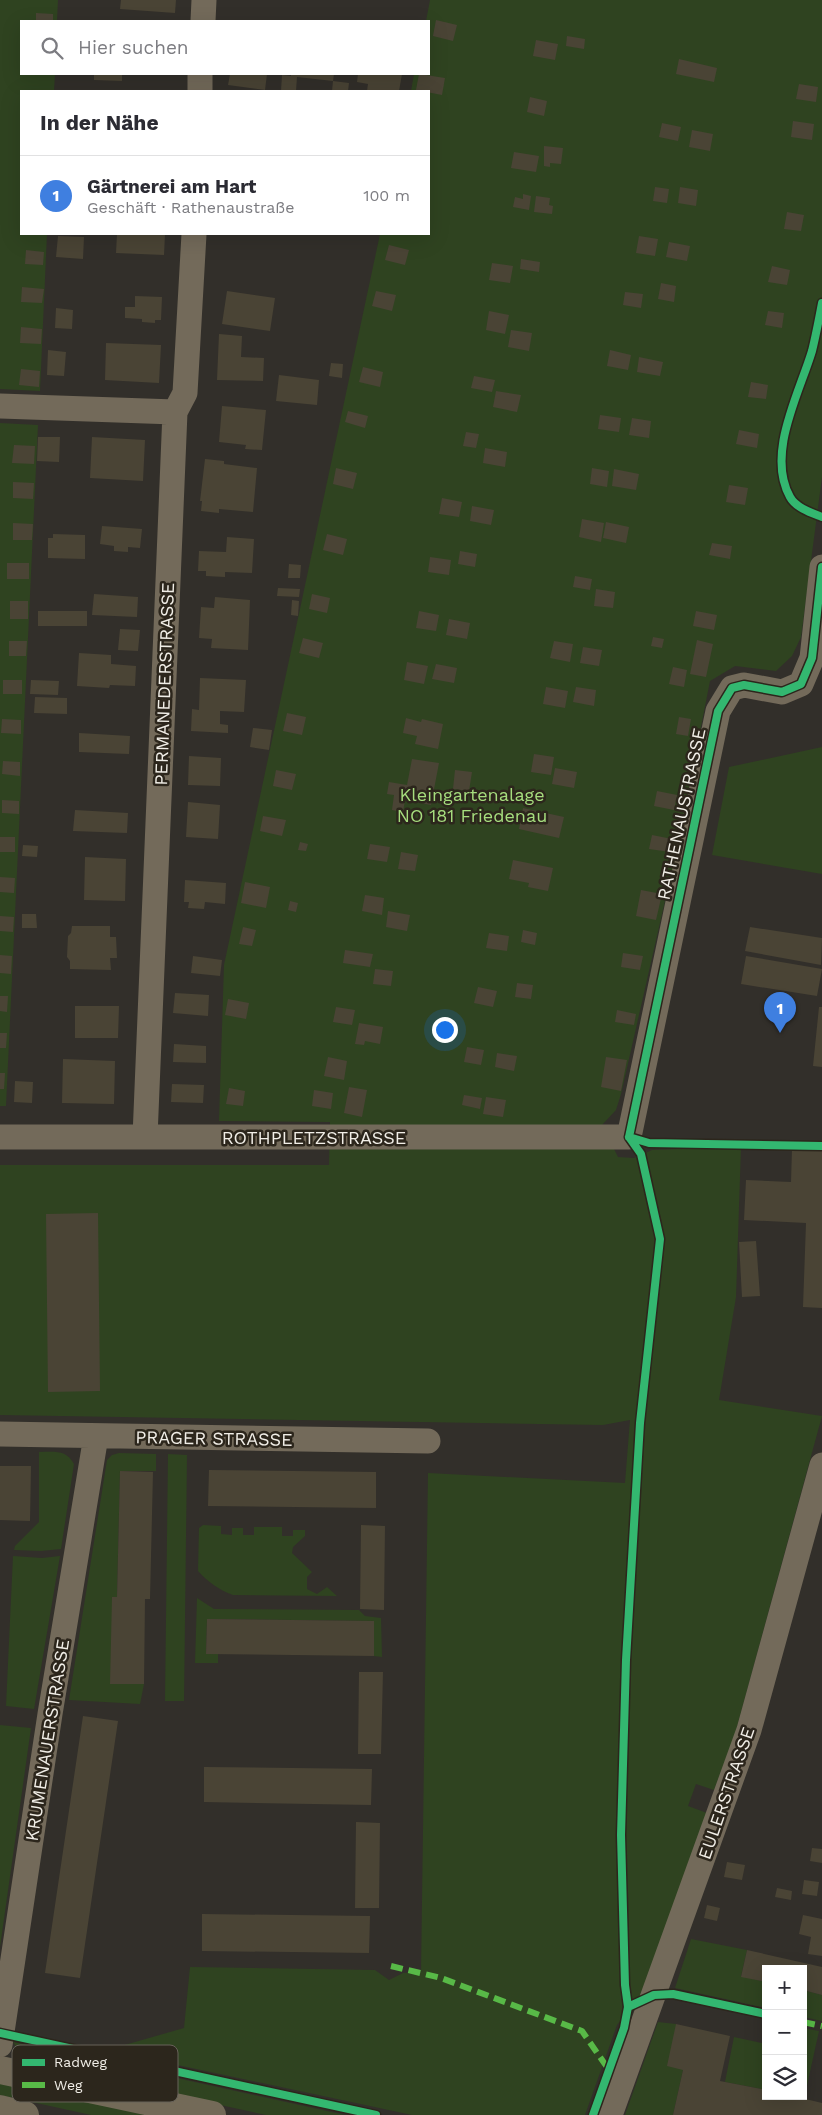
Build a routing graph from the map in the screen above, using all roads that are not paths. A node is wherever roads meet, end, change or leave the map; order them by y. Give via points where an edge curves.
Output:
1 (204, 0) edge
2 (203, 20) edge
3 (200, 75) edge
4 (200, 90) edge
5 (194, 235) edge
6 (0, 406) edge
7 (175, 412) junction
8 (822, 568) edge
9 (0, 1137) edge
10 (145, 1137) junction
11 (629, 1137) joint
12 (0, 1434) edge
13 (96, 1436) junction
14 (428, 1442) dead end
15 (822, 1465) edge
16 (3, 2000) edge
17 (0, 2045) edge
18 (151, 2102) edge
19 (0, 2109) edge
20 (25, 2115) edge
21 (212, 2115) edge
22 (610, 2115) edge

1 - 2 street
3 - 4 street
5 - 7 street, PERMANEDERSTRASSE via 185,393
6 - 7 street
7 - 10 street, PERMANEDERSTRASSE
8 - 11 street, RATHENAUSTRASSE via 812,658 801,684 782,692 744,685 732,688 718,711
9 - 10 street, ROTHPLETZSTRASSE
10 - 11 street, ROTHPLETZSTRASSE
12 - 13 street, PRAGER STRASSE
13 - 14 street, PRAGER STRASSE
13 - 16 street, KRUMENAUERSTRASSE
15 - 22 street, EULERSTRASSE via 748,1730
16 - 17 street, KRUMENAUERSTRASSE
18 - 21 main road
19 - 20 main road

